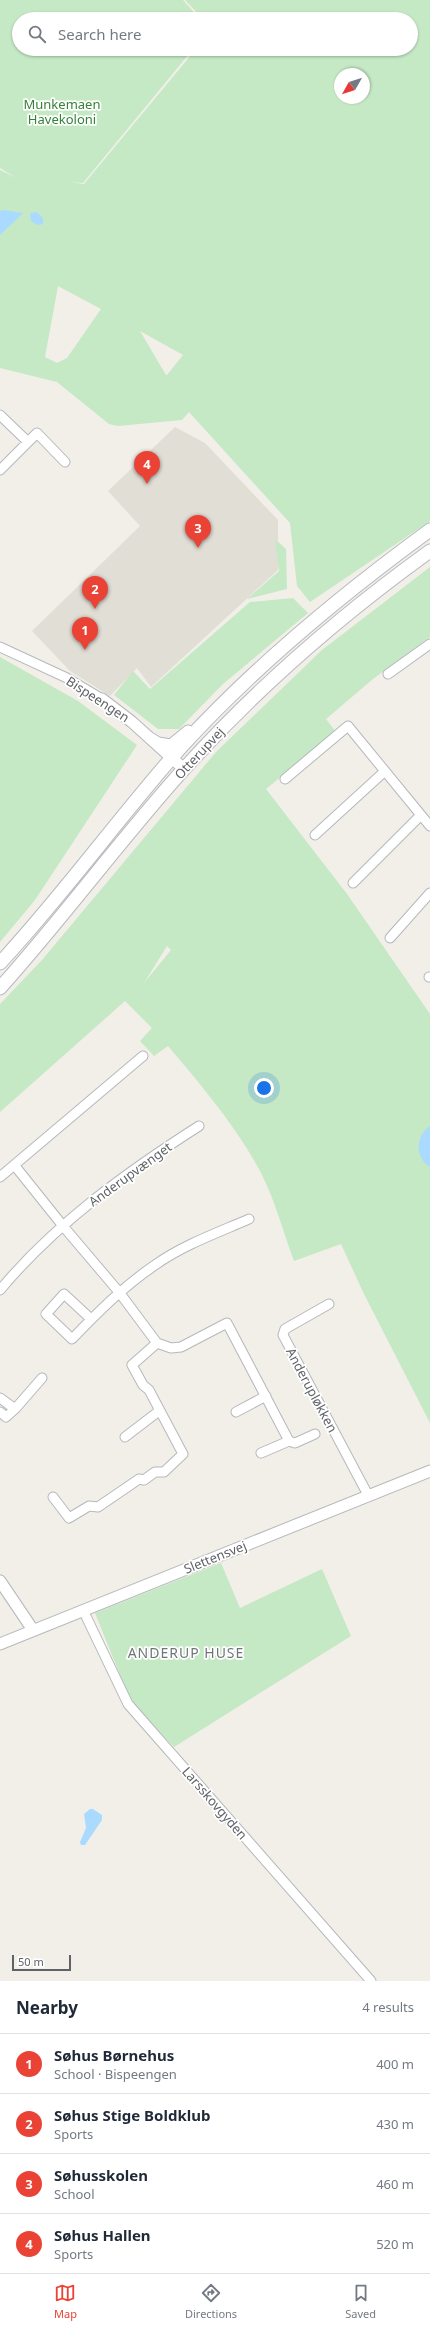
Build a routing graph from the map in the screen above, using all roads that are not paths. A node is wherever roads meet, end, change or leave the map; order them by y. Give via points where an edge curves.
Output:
1 (0, 415) edge
2 (28, 442) junction
3 (66, 462) dead end
4 (0, 470) edge
5 (430, 530) edge
6 (430, 551) edge
7 (430, 644) edge
8 (0, 647) edge
9 (262, 667) junction
10 (388, 674) dead end
11 (102, 699) joint
12 (150, 738) junction
13 (172, 758) junction
14 (184, 769) junction
15 (385, 771) junction
16 (285, 779) dead end
17 (420, 815) junction
18 (430, 826) edge
19 (315, 835) dead end
20 (353, 883) dead end
21 (430, 893) edge
22 (390, 938) dead end
23 (0, 964) edge
24 (0, 988) edge
25 (143, 1056) dead end
26 (200, 1126) dead end
27 (15, 1166) junction
28 (0, 1177) edge
29 (249, 1219) dead end
30 (63, 1226) junction
31 (0, 1290) edge
32 (119, 1292) junction
33 (329, 1304) dead end
34 (91, 1319) junction
35 (157, 1343) junction
36 (42, 1378) dead end
37 (266, 1396) junction
38 (1, 1402) edge
39 (15, 1409) junction
40 (159, 1411) junction
41 (0, 1412) edge
42 (236, 1412) dead end
43 (315, 1434) dead end
44 (125, 1437) dead end
45 (289, 1440) junction
46 (261, 1453) dead end
47 (430, 1471) edge
48 (368, 1495) junction
49 (53, 1497) dead end
50 (0, 1581) edge
51 (83, 1610) junction
52 (33, 1630) junction
53 (0, 1644) edge
54 (371, 1981) edge

1 - 2 street
2 - 3 street via 37,433
2 - 4 street
5 - 9 main road, Otterupvej via 331,605
6 - 14 main road, Otterupvej via 342,618 292,661 235,715
7 - 10 street
8 - 11 street, Bispeengen via 67,678
9 - 12 street via 223,695 175,743 164,745
9 - 13 main road, Otterupvej
11 - 12 street, Bispeengen
12 - 13 street, Bispeengen
13 - 14 street, Bispeengen
13 - 23 main road, Otterupvej
14 - 24 main road, Otterupvej
15 - 16 street via 348,726
15 - 17 street
15 - 19 street
17 - 18 street
17 - 20 street
21 - 22 street
25 - 27 street
26 - 30 street, Anderupvænget via 155,1154 97,1196
27 - 28 street
27 - 30 street
29 - 32 street via 196,1242 156,1264
30 - 31 street, Anderupvænget via 36,1250
30 - 32 street
32 - 34 street
32 - 35 street
33 - 48 street, Anderupløkken via 285,1329 283,1335
34 - 34 street via 72,1339 46,1314 64,1294
35 - 37 street via 171,1348 181,1348 227,1323
35 - 40 street via 132,1365 143,1385 149,1390
36 - 39 street
37 - 42 street
37 - 45 street
38 - 39 street
39 - 41 street via 6,1417
40 - 44 street
40 - 49 street via 183,1454 164,1472 155,1472 144,1480 139,1479 98,1507 89,1506 69,1518
43 - 45 street via 296,1444
45 - 46 street
47 - 48 street, Slettensvej
48 - 51 street, Slettensvej
50 - 52 street
51 - 52 street, Slettensvej
51 - 54 street, Larsskovgyden via 128,1704
52 - 53 street, Slettensvej

